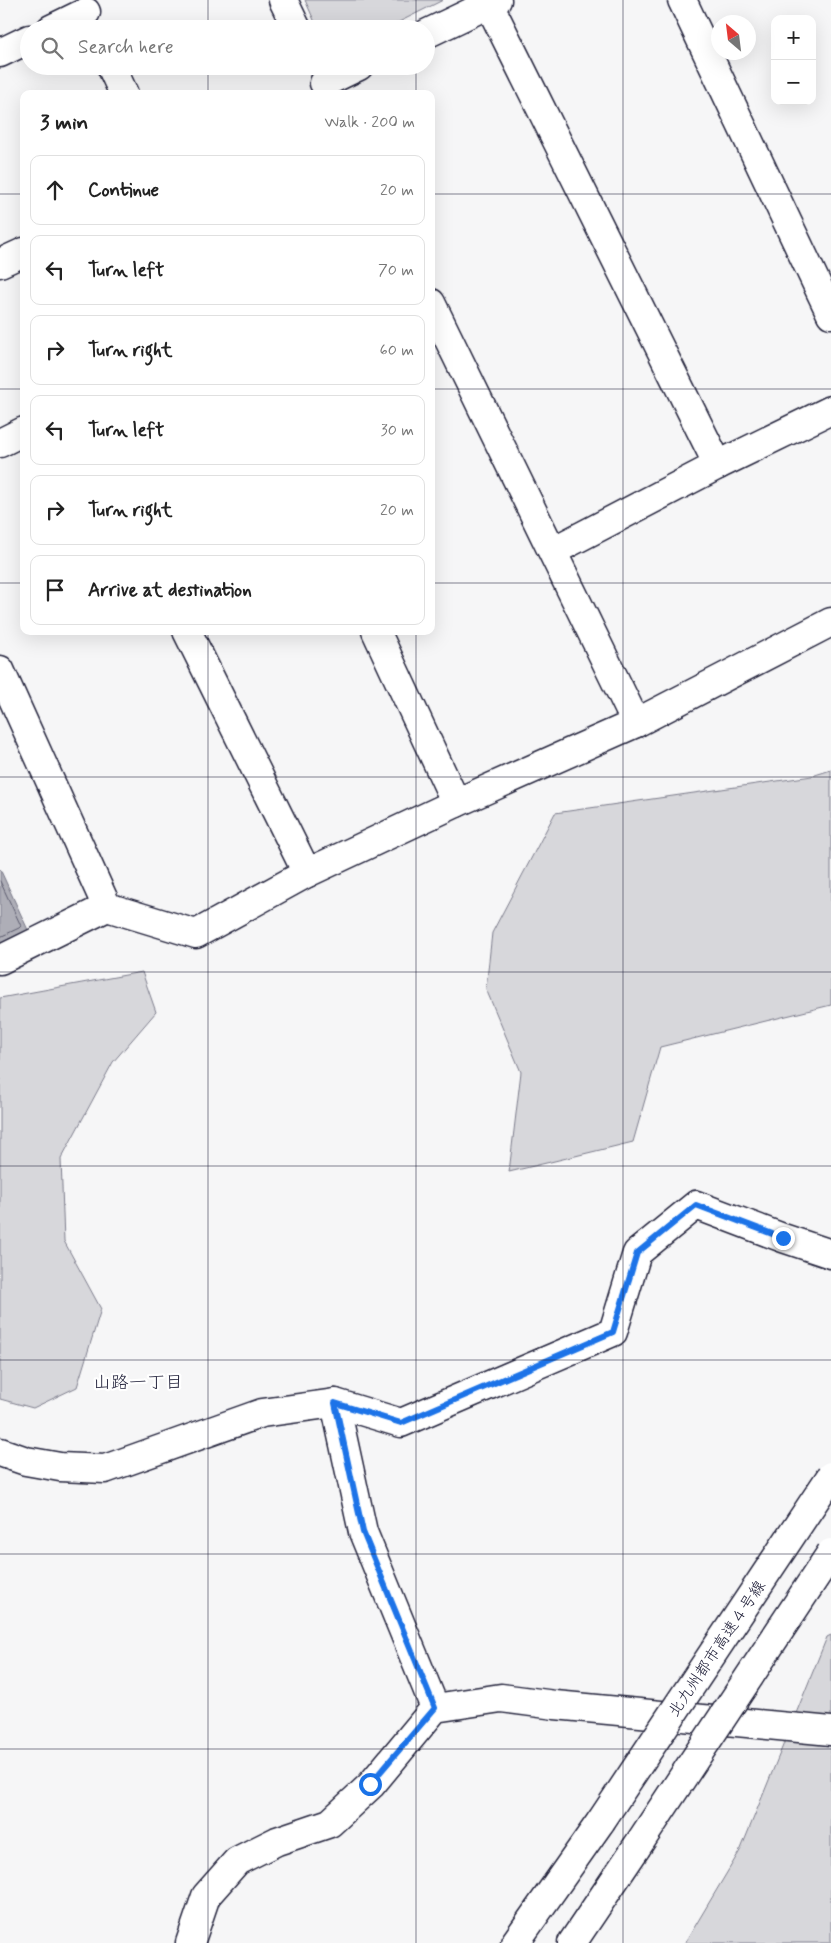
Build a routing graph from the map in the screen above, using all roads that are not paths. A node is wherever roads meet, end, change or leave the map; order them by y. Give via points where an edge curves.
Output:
1 (283, 0) edge
2 (682, 0) edge
3 (493, 2) edge
4 (87, 13) edge
5 (71, 20) edge
6 (293, 20) edge
7 (435, 30) edge
8 (20, 43) edge
9 (0, 53) edge
10 (115, 75) edge
11 (337, 75) edge
12 (323, 81) edge
13 (122, 90) edge
14 (20, 254) edge
15 (0, 263) edge
16 (435, 311) edge
17 (831, 314) edge
18 (831, 410) edge
19 (20, 433) edge
20 (0, 443) edge
21 (718, 465) junction
22 (553, 551) junction
23 (831, 622) edge
24 (189, 635) edge
25 (378, 635) edge
26 (0, 670) edge
27 (636, 723) junction
28 (456, 803) junction
29 (307, 873) junction
30 (107, 907) junction
31 (0, 960) edge
32 (831, 1254) edge
33 (335, 1403) junction
34 (0, 1452) edge
35 (831, 1476) edge
36 (831, 1553) edge
37 (435, 1708) junction
38 (831, 1731) edge
39 (190, 1943) edge
40 (515, 1943) edge
41 (572, 1943) edge

1 - 6 main road
2 - 17 main road
3 - 7 main road
3 - 21 main road
4 - 5 main road
8 - 9 main road
10 - 13 main road
11 - 12 main road
14 - 15 main road
16 - 22 main road
18 - 21 main road
19 - 20 main road
21 - 22 main road
22 - 27 main road
23 - 27 main road
24 - 29 main road
25 - 28 main road
26 - 30 main road
27 - 28 main road
28 - 29 main road
29 - 30 main road via 196,934
30 - 31 main road
32 - 33 main road via 696,1205 637,1253 613,1332 401,1423
33 - 34 main road via 262,1413 105,1469 26,1461
33 - 37 main road via 363,1532
35 - 40 main road, 北九州都市高速４号線, bridge via 601,1821
36 - 41 main road, bridge
37 - 38 main road via 501,1698
37 - 39 main road via 370,1784 330,1823 277,1841 237,1861 206,1896

